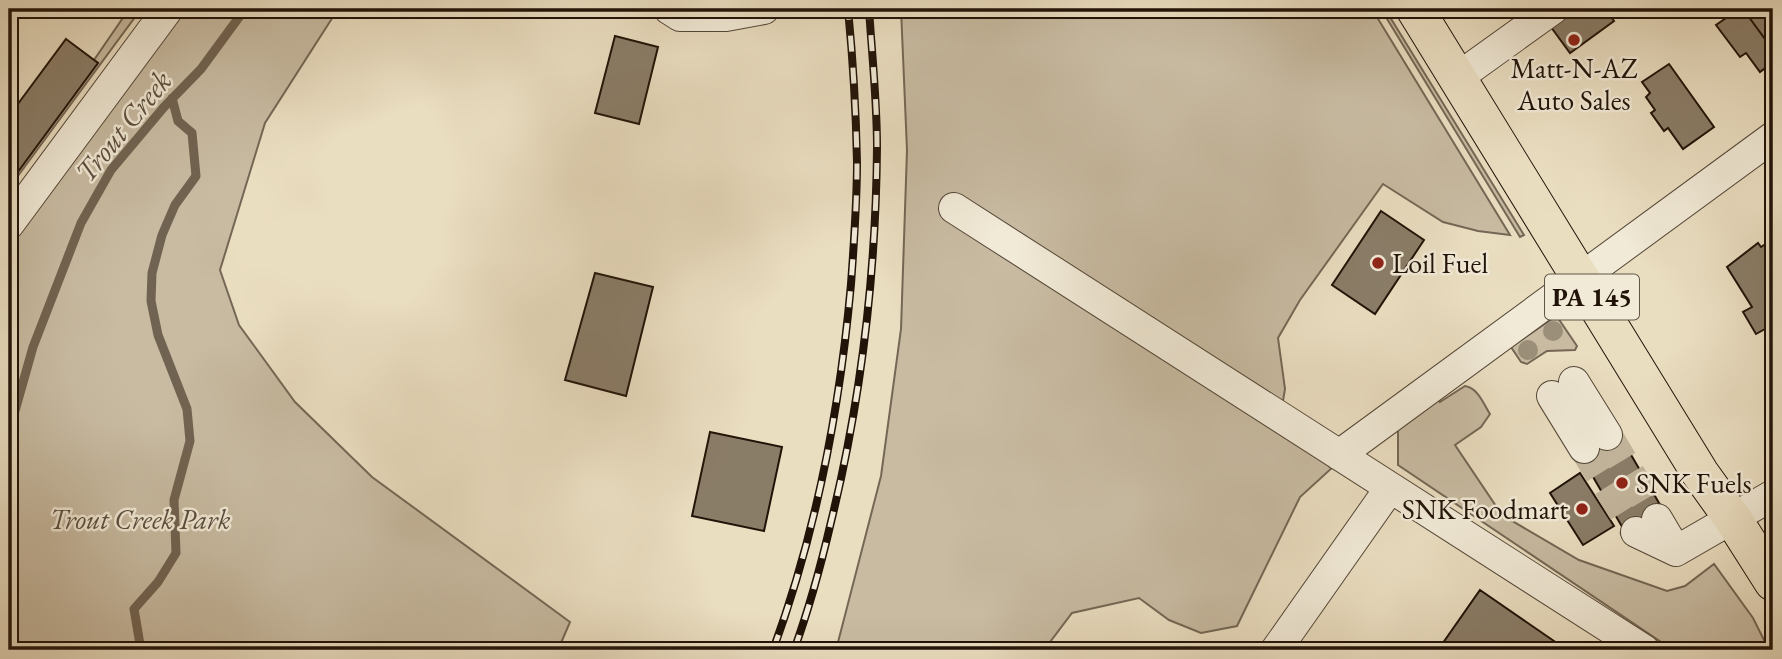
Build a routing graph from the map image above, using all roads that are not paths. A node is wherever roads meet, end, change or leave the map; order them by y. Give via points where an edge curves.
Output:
1 (168, 9) edge
2 (669, 9) edge
3 (764, 9) edge
4 (1415, 9) edge
5 (1553, 9) edge
6 (1457, 78) junction
7 (1773, 137) edge
8 (954, 208) dead end
9 (9, 224) edge
10 (1580, 278) junction
11 (1563, 389) dead end
12 (1595, 441) tunnel mouth
13 (1339, 454) junction
14 (1390, 488) junction
15 (1773, 495) edge
16 (1733, 519) junction
17 (1646, 525) tunnel mouth
18 (1773, 582) edge
19 (1276, 650) edge
20 (1644, 650) edge

1 - 9 street
2 - 3 street via 680,16 726,16
4 - 6 main road, PA 145
5 - 6 street
6 - 10 main road, PA 145
7 - 10 street
8 - 13 street
10 - 13 street
10 - 16 main road, PA 145
11 - 12 street
13 - 14 street
14 - 19 street
14 - 20 street
15 - 16 street
16 - 17 street via 1676,551
16 - 18 main road, PA 145

